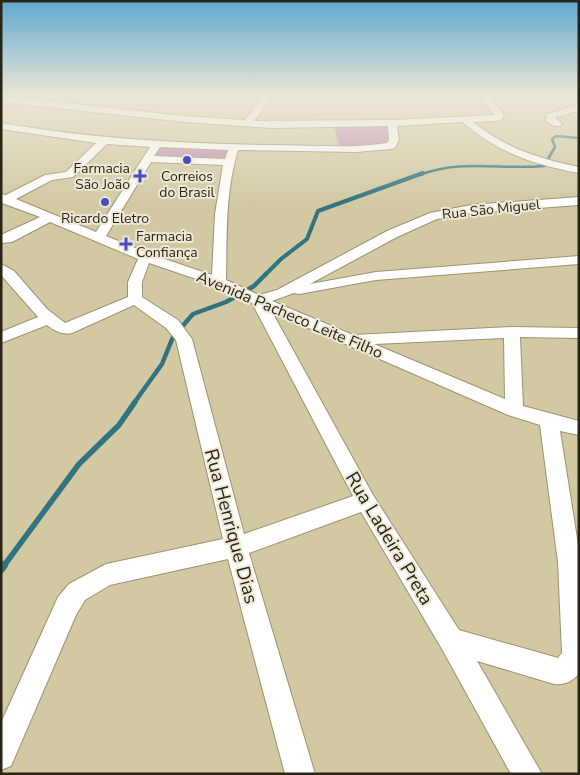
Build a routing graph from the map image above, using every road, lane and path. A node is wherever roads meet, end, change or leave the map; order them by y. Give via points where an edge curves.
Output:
1 (29, 131) edge
2 (301, 131) edge
3 (355, 131) edge
4 (393, 131) edge
5 (479, 131) edge
6 (333, 136) junction
7 (104, 141) junction
8 (156, 145) junction
9 (234, 147) junction
10 (148, 159) junction
11 (228, 162) junction
12 (574, 169) edge
13 (579, 180) edge
14 (4, 199) edge
15 (579, 201) edge
16 (48, 218) junction
17 (99, 237) junction
18 (3, 240) edge
19 (353, 256) junction
20 (145, 257) junction
21 (579, 260) edge
22 (1, 268) edge
23 (376, 276) junction
24 (219, 282) junction
25 (282, 293) junction
26 (248, 295) junction
27 (135, 299) junction
28 (48, 319) junction
29 (512, 332) junction
30 (579, 333) edge
31 (1, 338) edge
32 (352, 340) junction
33 (514, 410) junction
34 (549, 422) junction
35 (579, 428) edge
36 (366, 502) junction
37 (236, 547) junction
38 (451, 640) junction
39 (1, 756) edge
40 (300, 774) edge
41 (527, 774) edge

1 - 7 street
2 - 6 street
3 - 6 street
4 - 6 street via 392,146
5 - 12 street via 498,146
6 - 9 street
7 - 8 street
7 - 14 street via 69,176 49,177
8 - 9 street
8 - 10 street
9 - 11 street
10 - 11 street
10 - 17 street
11 - 24 street
12 - 13 street
14 - 16 street, Avenida Pacheco Leite Filho
15 - 19 street, Rua São Miguel via 453,211 417,222
16 - 17 street, Avenida Pacheco Leite Filho
16 - 18 street
17 - 20 street, Avenida Pacheco Leite Filho
19 - 23 street
19 - 25 street, Rua São Miguel
20 - 24 street, Avenida Pacheco Leite Filho
20 - 27 street via 135,282
21 - 23 street
22 - 28 street via 20,284
23 - 25 street
24 - 26 street, Avenida Pacheco Leite Filho
25 - 26 street, Rua São Miguel
26 - 32 street, Avenida Pacheco Leite Filho
26 - 36 street, Rua Ladeira Preta
27 - 28 street via 66,329
27 - 37 street, Rua Henrique Dias via 178,332
28 - 31 street
29 - 30 street
29 - 32 street
29 - 33 street
32 - 33 street, Avenida Pacheco Leite Filho
33 - 34 street, Avenida Pacheco Leite Filho
34 - 35 street, Avenida Pacheco Leite Filho
34 - 38 street via 569,562 572,663 562,672 554,671
36 - 37 street
36 - 38 street, Rua Ladeira Preta
37 - 39 street via 106,575 77,592 67,606
37 - 40 street, Rua Henrique Dias
38 - 41 street, Rua Ladeira Preta

